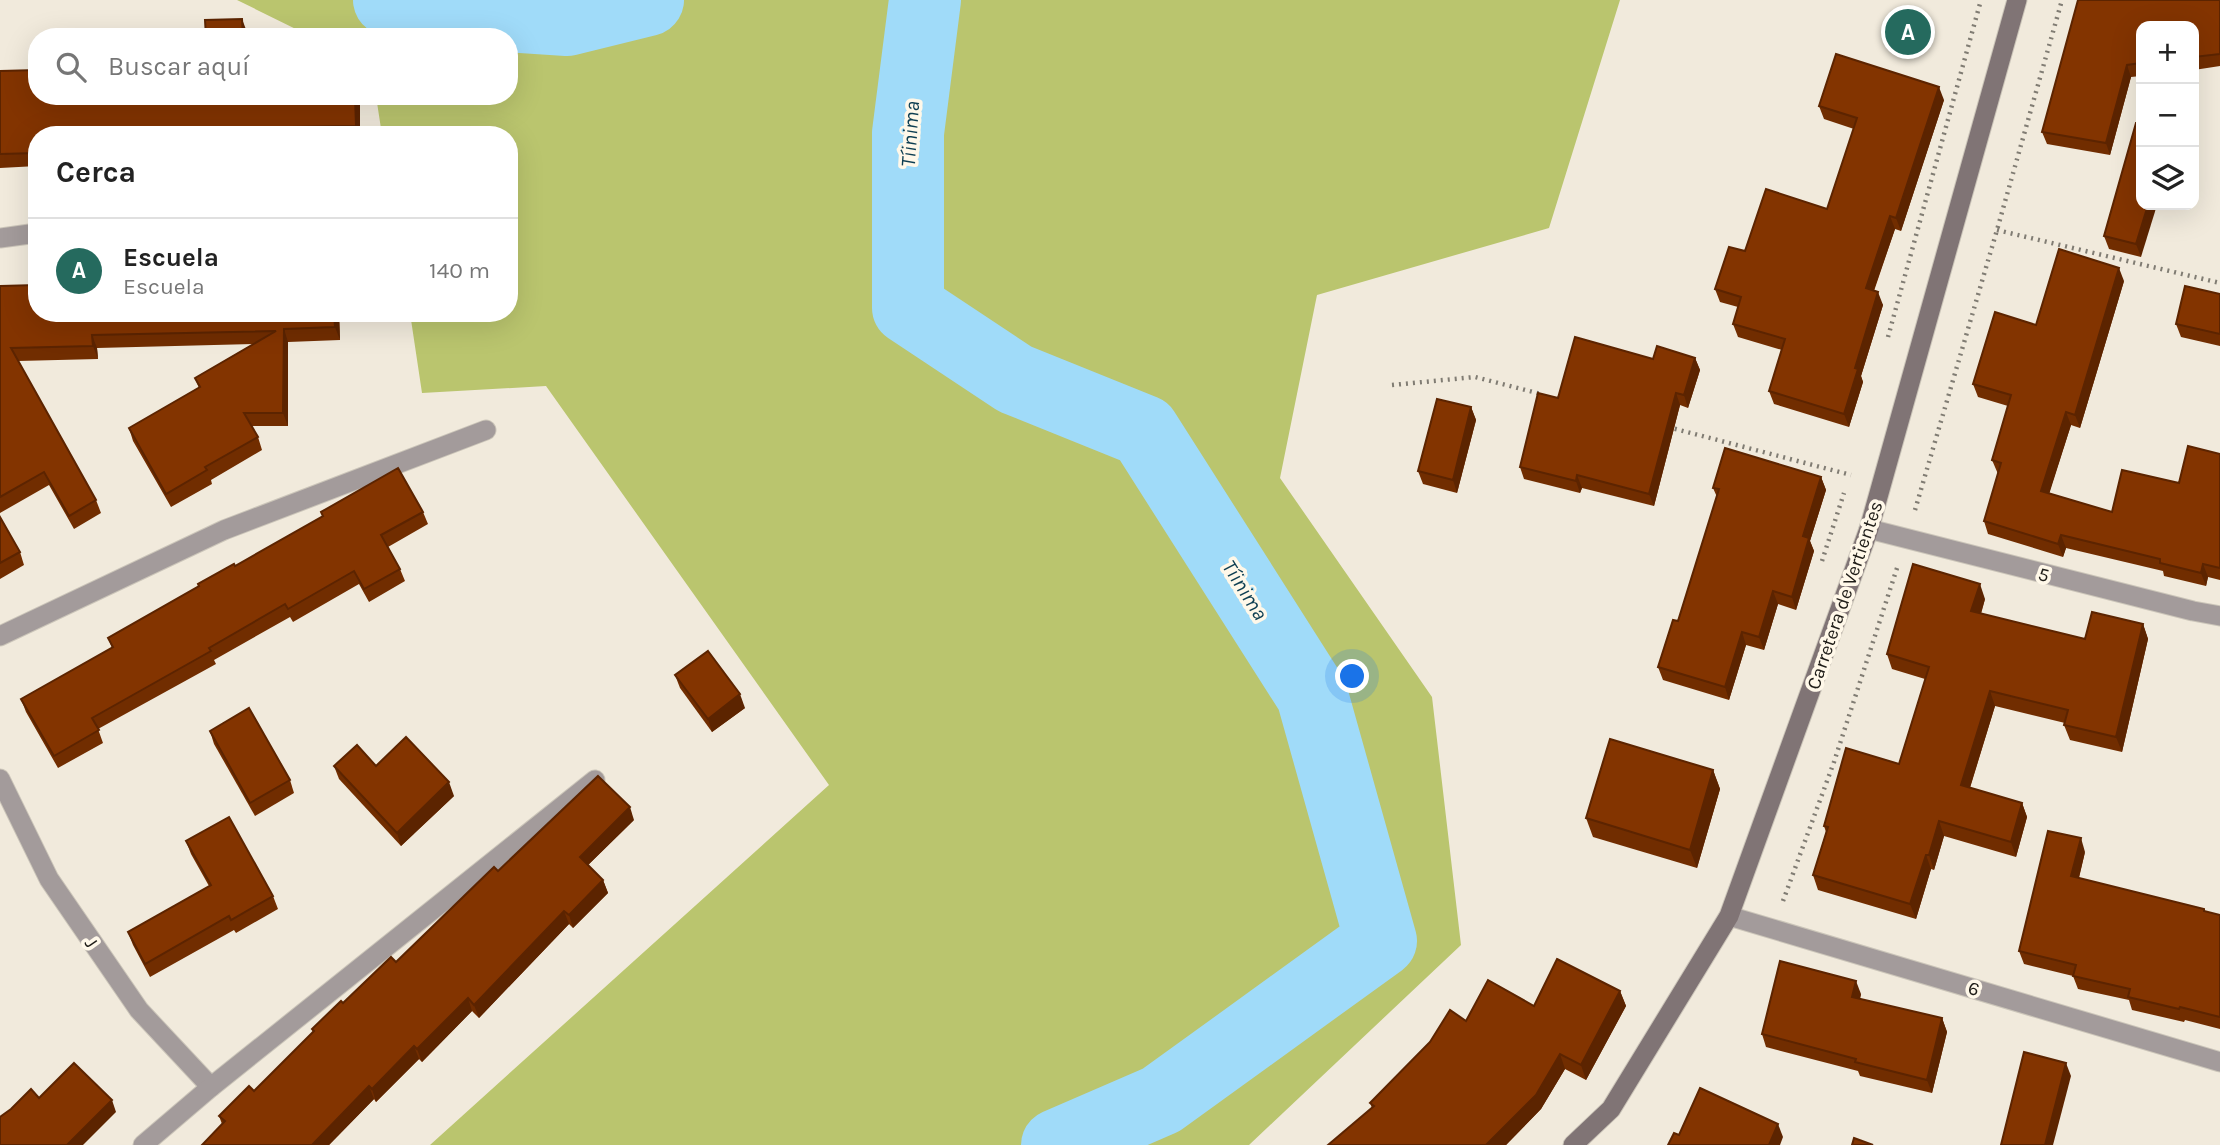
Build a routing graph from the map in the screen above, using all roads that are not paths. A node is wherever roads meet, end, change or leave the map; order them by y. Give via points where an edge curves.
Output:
1 (2017, 0) edge
2 (28, 234) edge
3 (0, 238) edge
4 (486, 430) dead end
5 (1870, 529) junction
6 (2220, 616) edge
7 (0, 636) edge
8 (0, 779) edge
9 (595, 780) edge
10 (1729, 916) junction
11 (2220, 1062) edge
12 (211, 1087) junction
13 (144, 1145) edge
14 (1573, 1145) edge

1 - 5 main road, Carretera de Vertientes
2 - 3 street
4 - 7 street via 223,530
5 - 6 street, 5
5 - 10 main road, Carretera de Vertientes
8 - 12 street, J via 49,879 139,1010
9 - 12 street
10 - 11 street, 6
10 - 14 main road, Carretera de Vertientes via 1611,1110
12 - 13 street

